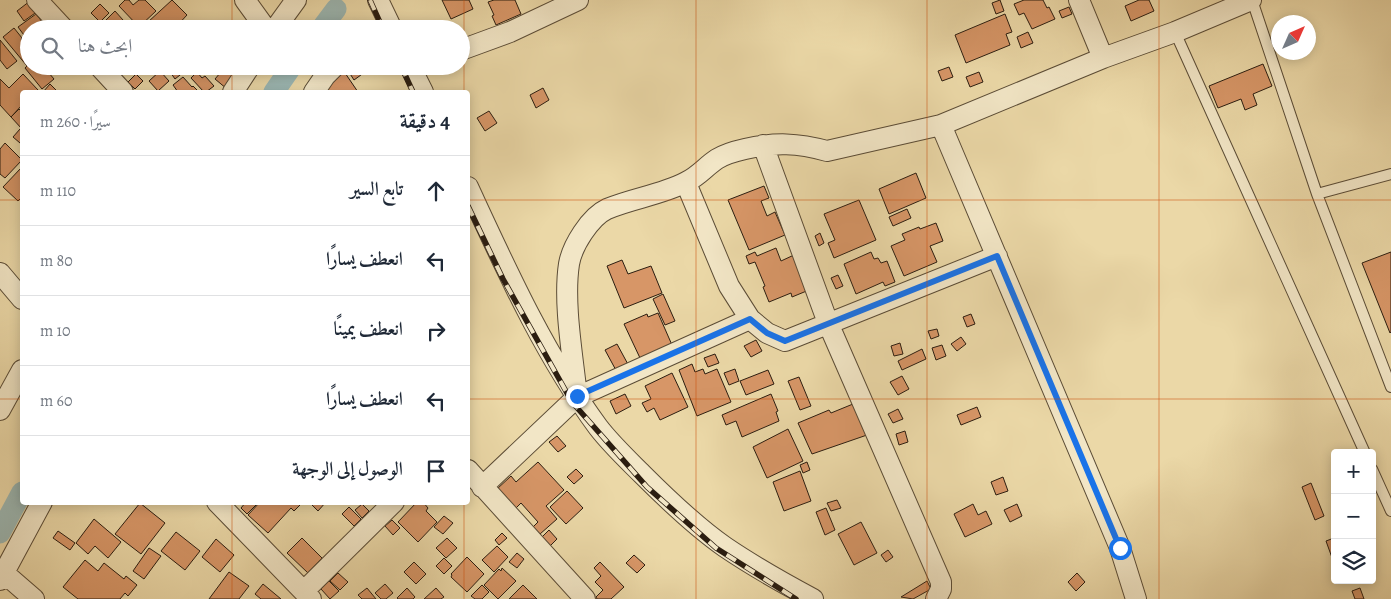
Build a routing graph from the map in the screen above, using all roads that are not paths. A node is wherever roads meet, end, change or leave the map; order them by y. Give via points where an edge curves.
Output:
1 (37, 0) edge
2 (245, 0) edge
3 (296, 0) edge
4 (578, 0) edge
5 (1079, 0) edge
6 (1252, 0) edge
7 (56, 20) edge
8 (259, 20) edge
9 (282, 20) edge
10 (1175, 32) junction
11 (470, 47) edge
12 (1103, 58) junction
13 (107, 75) edge
14 (244, 75) edge
15 (326, 75) edge
16 (417, 75) edge
17 (121, 90) edge
18 (234, 90) edge
19 (315, 90) edge
20 (422, 90) edge
21 (941, 125) junction
22 (763, 145) junction
23 (1391, 174) edge
24 (686, 182) junction
25 (470, 191) edge
26 (1317, 194) junction
27 (997, 256) junction
28 (0, 273) edge
29 (20, 297) edge
30 (750, 319) junction
31 (828, 323) junction
32 (20, 374) edge
33 (1391, 387) edge
34 (577, 396) junction
35 (0, 410) edge
36 (1363, 449) edge
37 (470, 472) edge
38 (1376, 478) edge
39 (482, 487) junction
40 (40, 505) edge
41 (220, 505) edge
42 (391, 505) edge
43 (1391, 510) edge
44 (2, 576) edge
45 (307, 595) edge
46 (34, 599) edge
47 (585, 599) edge
48 (813, 599) edge
49 (936, 599) edge
50 (1136, 599) edge

1 - 7 street
2 - 8 street
3 - 9 street
4 - 11 street
5 - 12 street
6 - 10 street
6 - 26 lane
10 - 12 street
10 - 36 lane
12 - 21 street
13 - 17 street
14 - 18 street
15 - 19 street
16 - 20 street
21 - 22 street via 827,151 795,144
21 - 27 street
22 - 24 street via 717,159
22 - 31 street
23 - 26 lane
24 - 30 street via 729,286
24 - 34 street via 606,210 592,220 578,241 570,263 568,292
25 - 34 street via 513,283
26 - 33 lane
27 - 31 street
27 - 50 street via 1120,548
28 - 29 street
30 - 31 street via 767,333 785,341
30 - 34 street
31 - 49 street via 941,582
32 - 35 street
34 - 39 street
34 - 48 street via 620,452 671,503 723,546
37 - 39 street
38 - 43 lane
39 - 47 street
40 - 44 street
41 - 45 street
42 - 45 street
44 - 46 street

